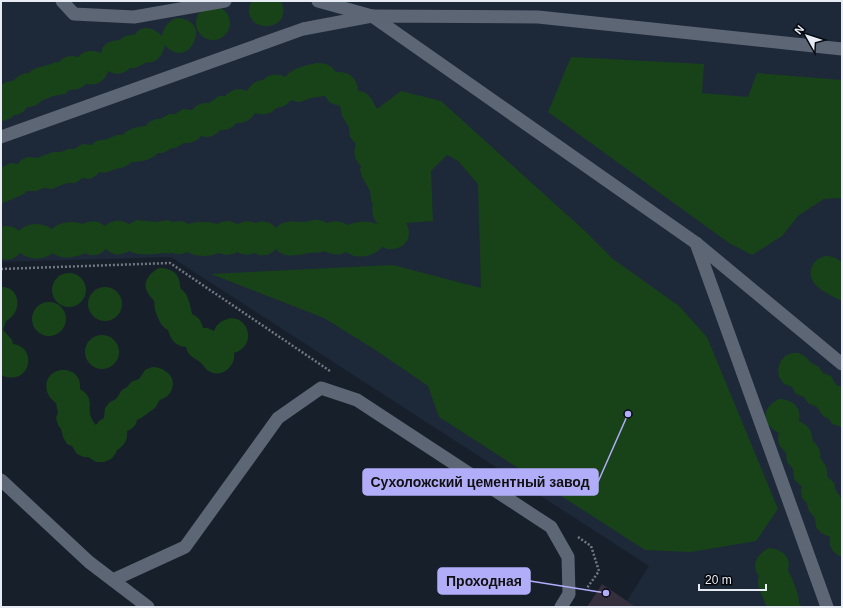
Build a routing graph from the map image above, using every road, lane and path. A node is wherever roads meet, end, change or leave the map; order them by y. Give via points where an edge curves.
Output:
1 (62, 1) edge
2 (225, 1) edge
3 (318, 1) edge
4 (372, 16) junction
5 (842, 49) edge
6 (1, 138) edge
7 (696, 242) junction
8 (842, 364) edge
9 (1, 480) edge
10 (113, 580) junction
11 (148, 607) edge
12 (561, 607) edge
13 (827, 607) edge

1 - 2 lane via 74,14 134,17
3 - 4 lane
4 - 5 lane via 538,17
4 - 6 lane via 303,29
4 - 7 lane
7 - 8 lane
7 - 13 lane
9 - 10 lane via 89,562
10 - 11 lane
10 - 12 lane via 185,547 278,418 321,388 357,400 551,527 568,557 569,594

